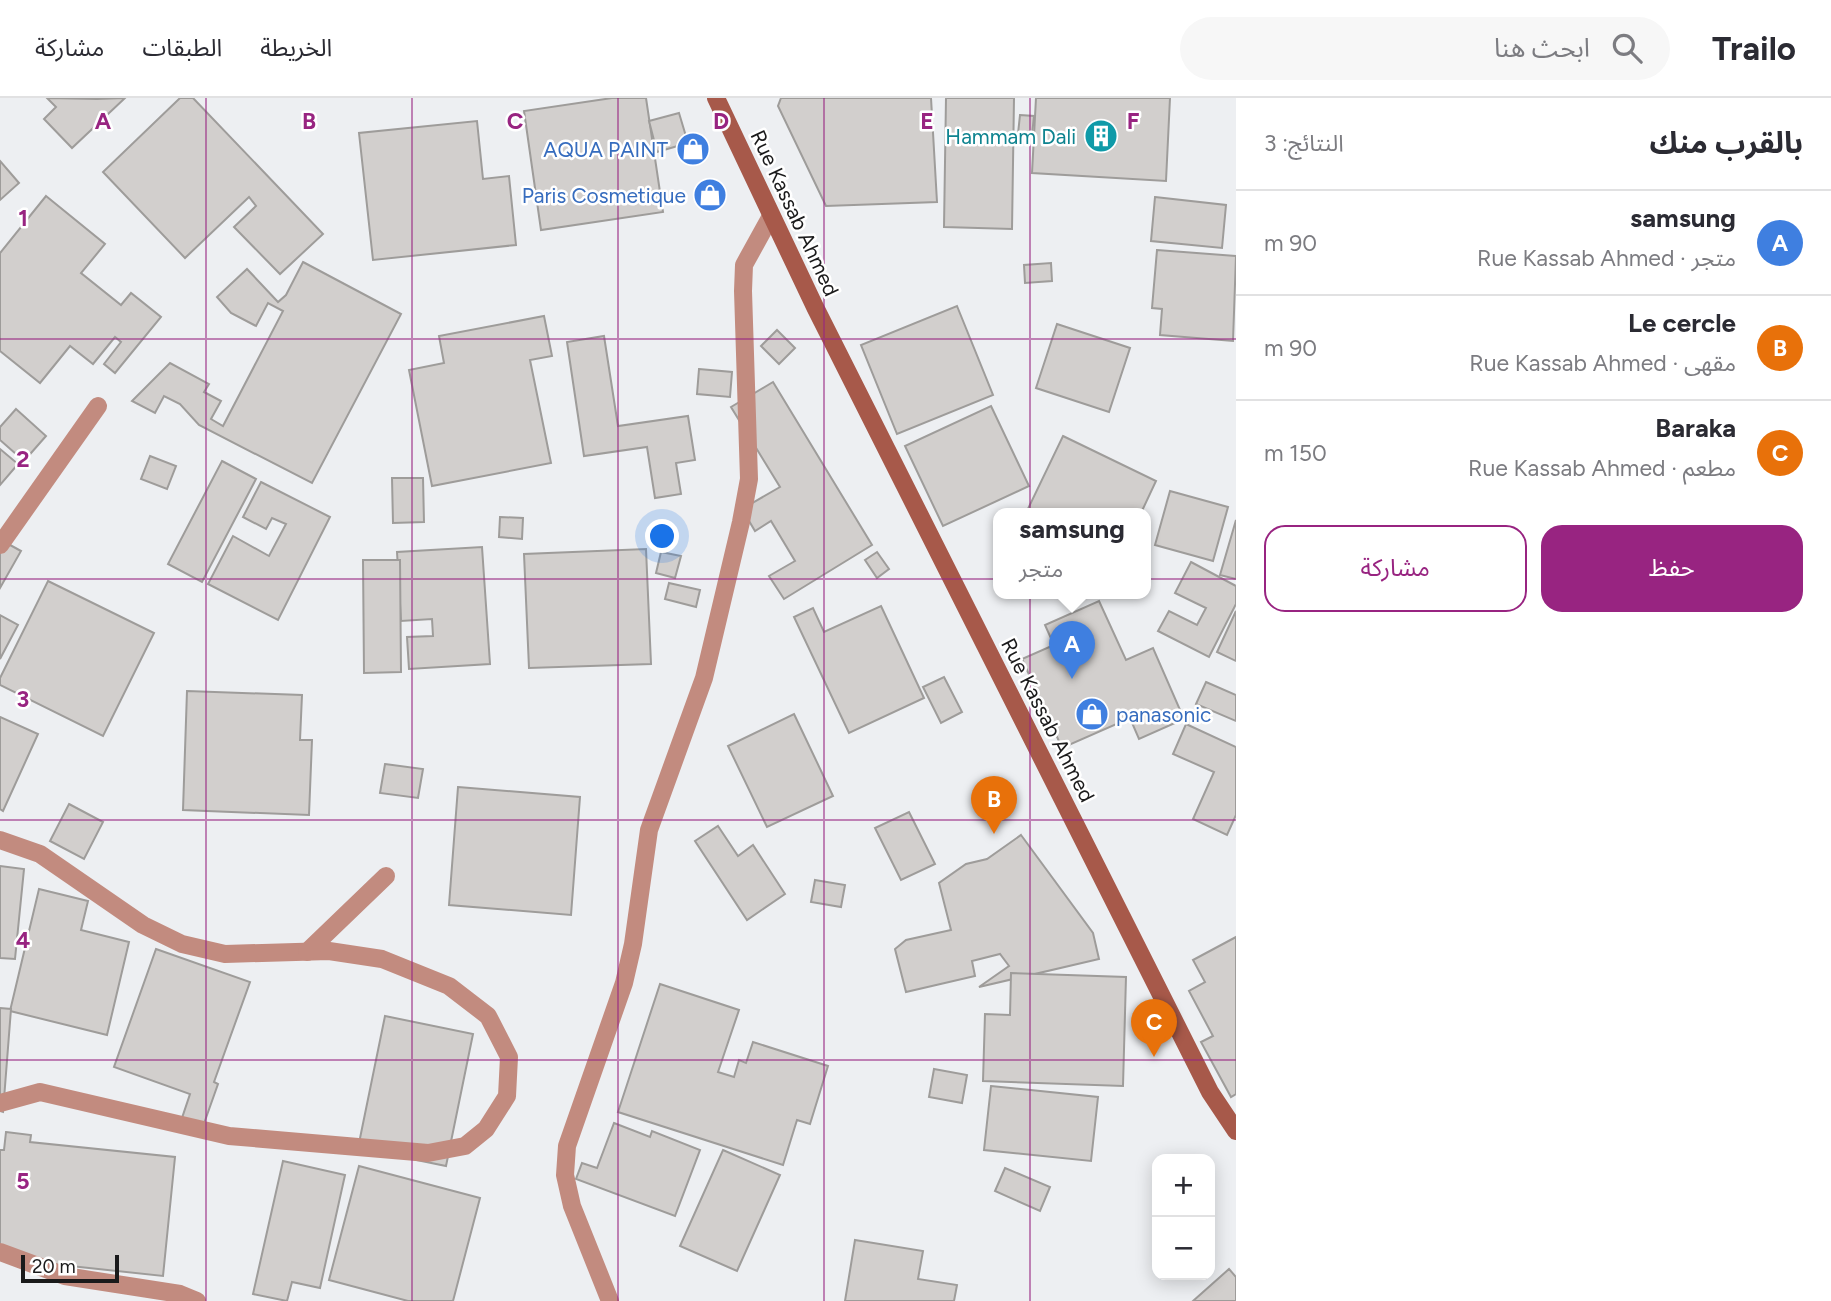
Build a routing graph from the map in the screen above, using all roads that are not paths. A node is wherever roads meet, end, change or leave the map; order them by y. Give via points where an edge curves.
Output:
1 (716, 98) edge
2 (771, 216) junction
3 (98, 406) dead end
4 (0, 545) edge
5 (1, 839) edge
6 (386, 876) dead end
7 (307, 952) junction
8 (0, 1103) edge
9 (1236, 1131) edge
10 (0, 1252) edge
11 (197, 1301) edge
12 (610, 1301) edge

1 - 2 street, Rue Kassab Ahmed
2 - 9 street, Rue Kassab Ahmed via 1210,1092
2 - 12 street via 744,265 749,479 741,522 704,678 649,830 624,983 567,1146 565,1175 572,1206
3 - 4 street
5 - 7 street via 40,853 143,925 182,944 225,954
6 - 7 street
7 - 8 street via 382,960 449,985 488,1016 509,1057 507,1096 486,1129 465,1146 428,1153 229,1136 40,1091
10 - 11 street via 65,1276 180,1294

